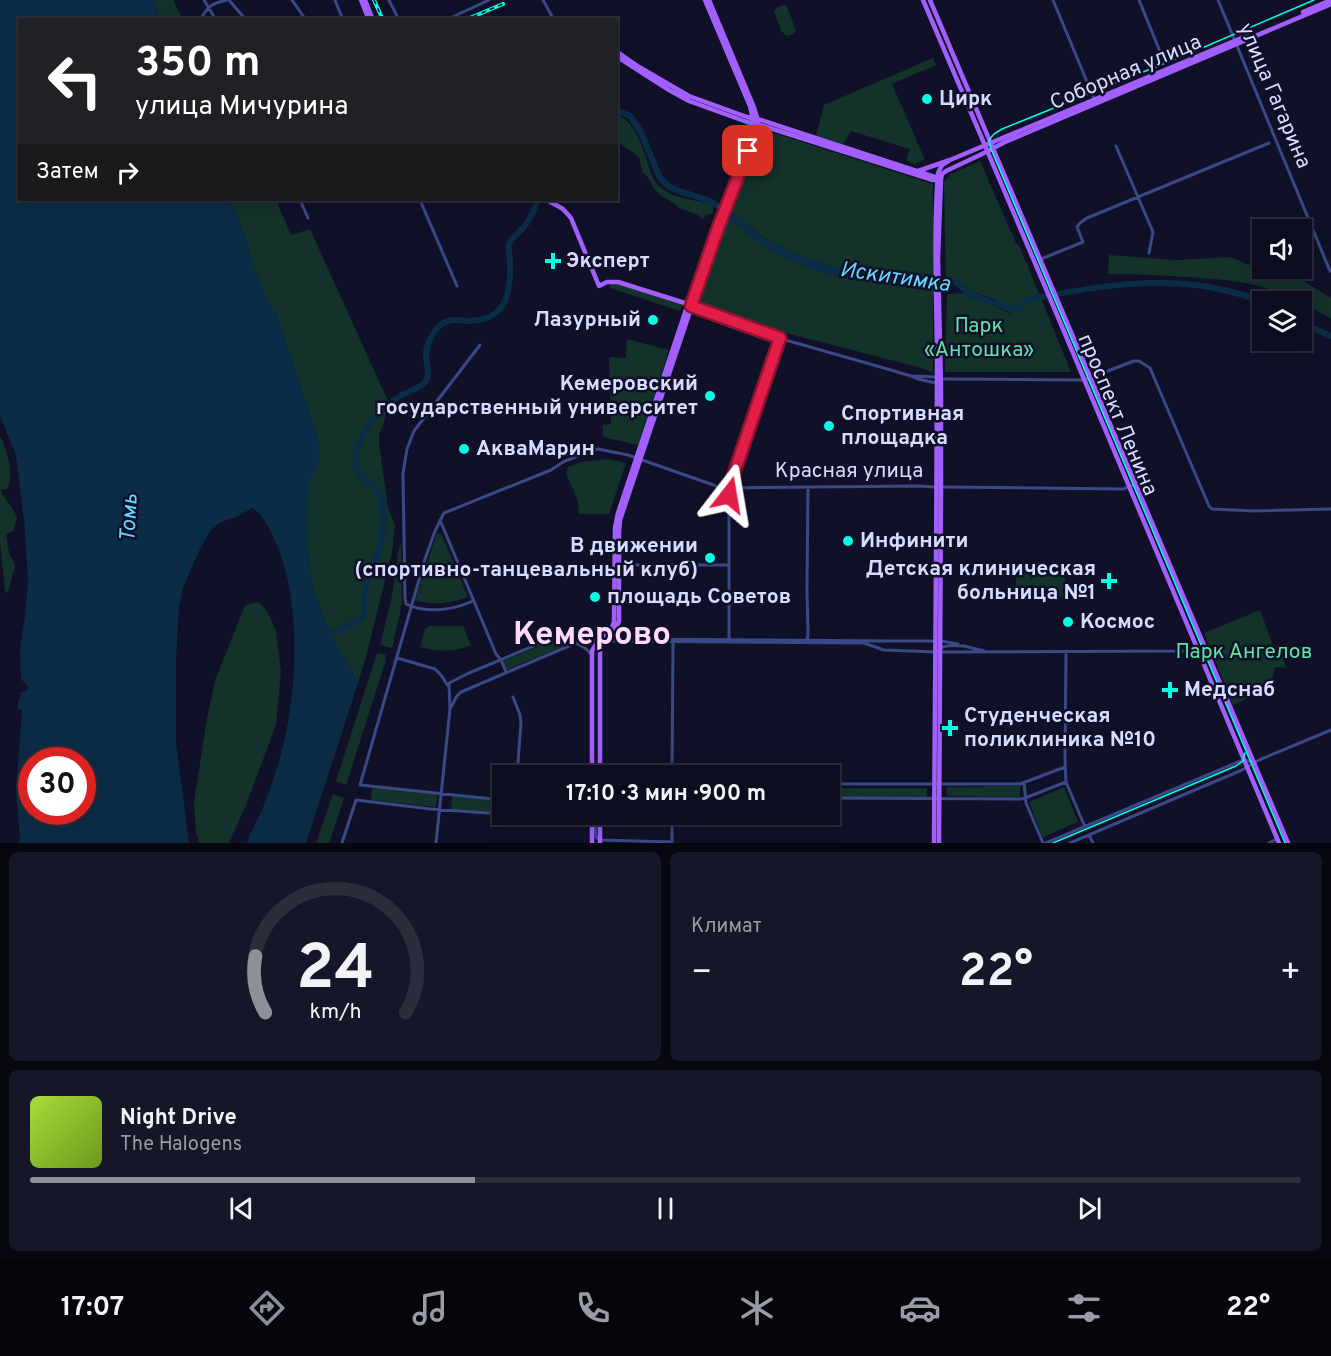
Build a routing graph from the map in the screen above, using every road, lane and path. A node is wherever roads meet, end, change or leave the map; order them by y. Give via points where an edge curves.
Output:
1 (204, 0) edge
2 (228, 0) edge
3 (292, 0) edge
4 (335, 0) edge
5 (363, 0) edge
6 (389, 0) edge
7 (489, 0) edge
8 (543, 0) edge
9 (707, 0) edge
10 (923, 0) edge
11 (930, 0) edge
12 (1053, 0) edge
13 (1139, 0) edge
14 (1218, 0) edge
15 (1331, 2) edge
16 (209, 7) junction
17 (201, 18) edge
18 (215, 18) edge
19 (244, 18) edge
20 (305, 18) edge
21 (342, 18) edge
22 (370, 18) edge
23 (398, 18) edge
24 (450, 18) edge
25 (553, 18) edge
26 (1235, 42) junction
27 (618, 52) edge
28 (1161, 54) dead end
29 (618, 57) edge
30 (1096, 101) junction
31 (755, 122) junction
32 (1269, 143) dead end
33 (984, 145) junction
34 (992, 145) junction
35 (1116, 146) dead end
36 (987, 152) junction
37 (950, 160) junction
38 (918, 171) junction
39 (938, 179) junction
40 (1138, 198) junction
41 (300, 201) edge
42 (420, 201) edge
43 (554, 201) edge
44 (308, 218) dead end
45 (1149, 253) dead end
46 (1041, 260) junction
47 (1330, 271) edge
48 (457, 286) dead end
49 (689, 305) junction
50 (780, 338) junction
51 (480, 345) dead end
52 (1091, 377) junction
53 (938, 380) junction
54 (1084, 380) junction
55 (638, 459) junction
56 (1136, 484) junction
57 (808, 487) junction
58 (939, 487) junction
59 (1129, 487) junction
60 (729, 488) junction
61 (1331, 509) edge
62 (440, 520) junction
63 (617, 565) junction
64 (729, 565) junction
65 (473, 601) junction
66 (412, 606) junction
67 (604, 640) junction
68 (730, 641) junction
69 (807, 641) junction
70 (894, 641) junction
71 (673, 642) junction
72 (574, 644) junction
73 (939, 647) junction
74 (1205, 647) junction
75 (884, 650) junction
76 (1198, 650) junction
77 (1066, 651) junction
78 (986, 652) junction
79 (592, 655) junction
80 (397, 658) junction
81 (501, 660) junction
82 (507, 673) junction
83 (449, 690) junction
84 (461, 692) junction
85 (513, 697) dead end
86 (592, 702) junction
87 (600, 702) junction
88 (450, 709) junction
89 (592, 718) junction
90 (600, 719) junction
91 (1331, 730) edge
92 (1244, 760) junction
93 (1254, 762) junction
94 (518, 765) edge
95 (592, 765) edge
96 (600, 765) edge
97 (672, 765) edge
98 (1065, 767) junction
99 (1247, 767) junction
100 (1066, 782) junction
101 (1024, 783) junction
102 (840, 784) edge
103 (937, 784) junction
104 (441, 794) junction
105 (840, 798) edge
106 (1025, 798) junction
107 (492, 799) edge
108 (937, 799) junction
109 (439, 809) junction
110 (492, 813) edge
111 (592, 825) edge
112 (593, 825) edge
113 (599, 825) edge
114 (672, 825) edge
115 (1085, 826) junction
116 (1089, 834) junction
117 (600, 841) edge
118 (1278, 841) edge
119 (672, 842) edge
120 (342, 843) edge
121 (436, 843) edge
122 (592, 843) edge
123 (934, 843) edge
124 (939, 843) edge
125 (1045, 843) edge
126 (1070, 843) edge
127 (1093, 843) edge
128 (1269, 843) edge
129 (1288, 843) edge

1 - 16 street
2 - 16 street
2 - 19 street
3 - 20 street
4 - 21 street
5 - 22 main road
6 - 23 street
7 - 24 street
8 - 25 street
9 - 31 main road via 753,105
10 - 33 main road, проспект Ленина
11 - 34 main road
12 - 30 street
13 - 28 street
14 - 26 street, улица Гагарина
15 - 26 main road, Соборная улица
16 - 17 street
16 - 18 street
26 - 30 main road, Соборная улица
26 - 47 street, улица Гагарина
27 - 31 main road via 690,96
29 - 31 main road via 683,98
30 - 34 main road, Соборная улица
31 - 38 main road
31 - 39 main road
31 - 49 main road
32 - 40 street
33 - 34 main road, Соборная улица
33 - 36 main road, проспект Ленина
33 - 37 main road, Соборная улица
34 - 36 main road, Соборная улица
34 - 46 main road, проспект Ленина
35 - 40 street
36 - 39 main road, Соборная улица via 946,171
36 - 54 main road, проспект Ленина
37 - 38 main road, Соборная улица
37 - 39 main road, Соборная улица via 940,168
38 - 39 main road
39 - 53 main road
40 - 45 street via 1153,232
40 - 46 street via 1087,218 1077,227 1083,242
41 - 44 street
42 - 48 street
43 - 49 main road via 572,216 600,285 618,282
46 - 52 main road, проспект Ленина
49 - 50 street
49 - 55 main road
50 - 53 street via 918,379
50 - 60 street
51 - 66 street via 414,431 407,448 403,473 405,598 406,604
52 - 54 street
52 - 56 main road, проспект Ленина
52 - 61 street via 1134,361 1150,368 1212,509
53 - 54 street
53 - 58 main road
54 - 59 main road, проспект Ленина
55 - 60 street, Красная улица
55 - 62 street, Красная улица via 594,450 444,513
55 - 63 main road via 616,521
56 - 59 street, Красная улица
56 - 74 main road, проспект Ленина
57 - 58 street, Красная улица
57 - 60 street, Красная улица
57 - 69 street
58 - 59 street, Красная улица
58 - 73 main road
59 - 76 main road, проспект Ленина
60 - 64 street
62 - 65 street
62 - 66 street
63 - 64 street
63 - 67 main road via 614,622
63 - 67 main road via 619,621 615,631
64 - 68 street
65 - 66 street via 439,610
65 - 81 street
66 - 80 street
67 - 68 street
67 - 71 street
67 - 72 street
67 - 79 main road via 594,647
67 - 87 main road via 600,649
68 - 69 street
68 - 71 street
69 - 70 street
69 - 75 street via 864,643
70 - 73 street
70 - 75 street via 882,643
71 - 97 street
72 - 79 street
72 - 81 street via 567,632
72 - 82 street
73 - 75 street
73 - 78 street
73 - 78 street via 965,646
73 - 103 main road
74 - 76 street
74 - 93 main road, проспект Ленина
76 - 77 street
76 - 92 main road, проспект Ленина
77 - 78 street
77 - 98 street
79 - 86 main road
80 - 83 street via 435,669
80 - 104 street via 360,785
81 - 82 street
81 - 83 street via 452,681
82 - 84 street
83 - 84 street
83 - 88 street
84 - 88 street
85 - 94 street via 521,722
86 - 87 main road
86 - 89 main road
87 - 90 main road
88 - 104 street
89 - 90 main road via 596,714
89 - 95 main road
90 - 96 main road
91 - 93 street
92 - 93 street
92 - 99 main road, проспект Ленина
92 - 115 street
93 - 99 street
93 - 129 main road, проспект Ленина
98 - 100 street
98 - 101 street
99 - 116 street
99 - 118 main road, проспект Ленина
100 - 106 street
100 - 115 street
101 - 103 street
101 - 106 street
102 - 103 street
103 - 108 main road
104 - 107 street
104 - 109 street
105 - 108 street
106 - 108 street
106 - 125 street
108 - 123 main road
108 - 124 main road
109 - 110 street
109 - 120 street via 356,800
109 - 121 street
111 - 122 main road
112 - 117 street
113 - 117 main road
114 - 119 street
115 - 125 street
116 - 126 street
116 - 127 street
117 - 119 street
118 - 128 street

